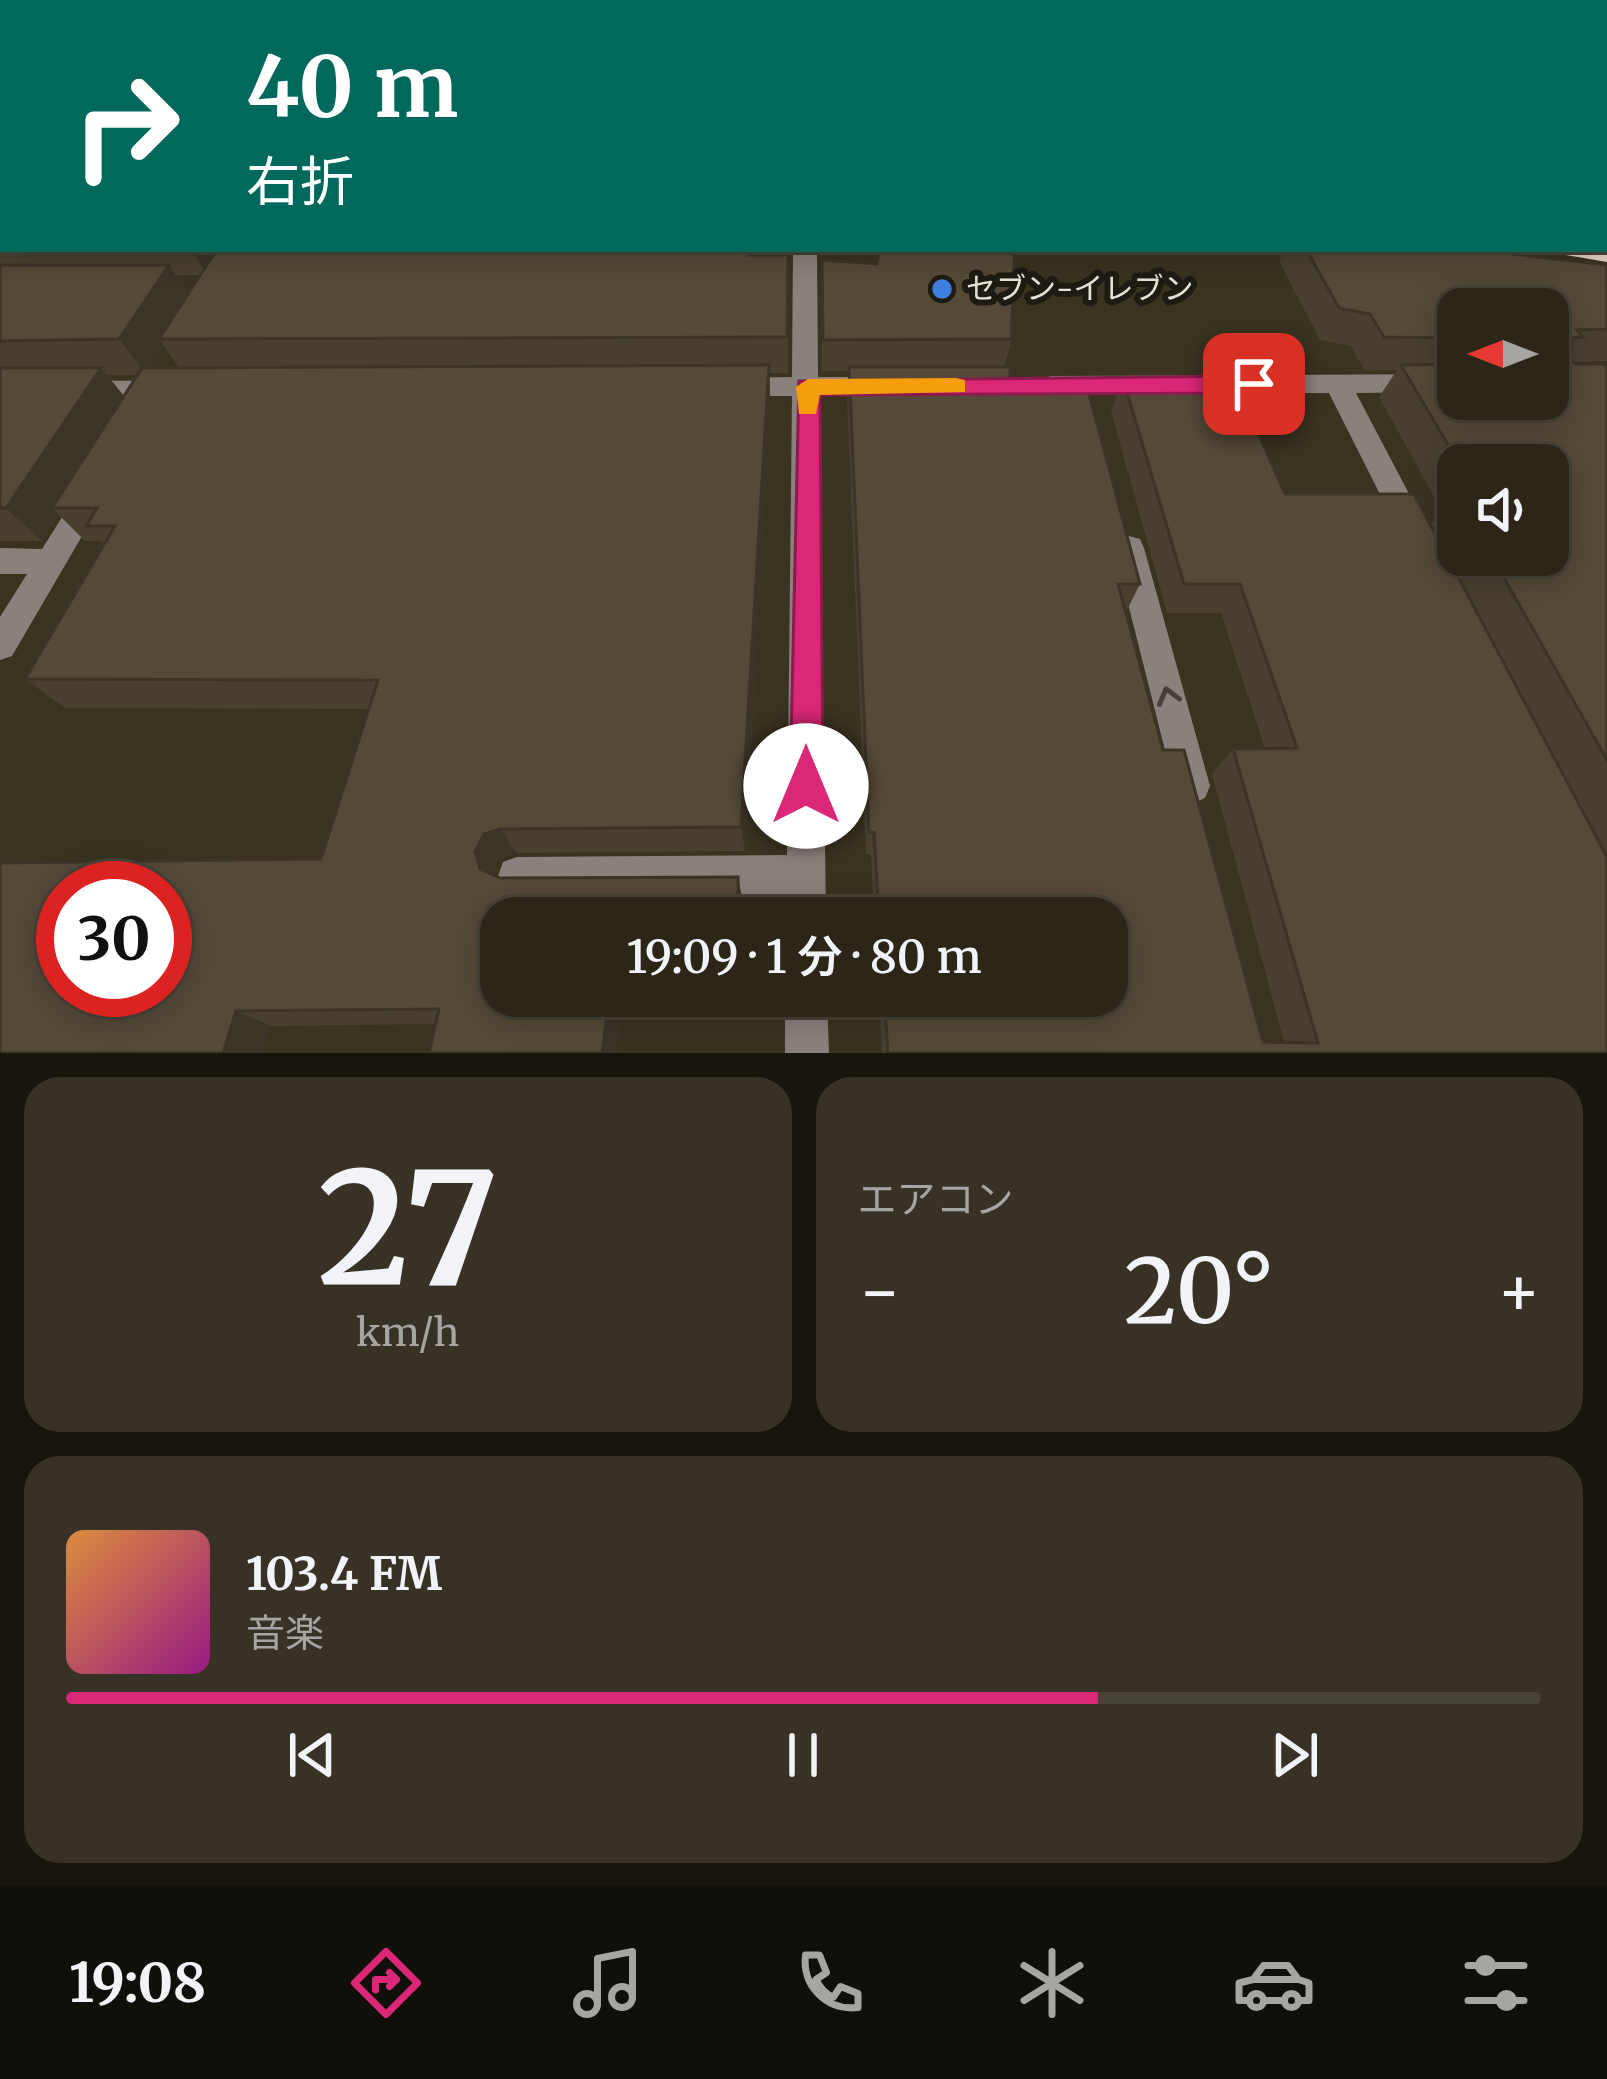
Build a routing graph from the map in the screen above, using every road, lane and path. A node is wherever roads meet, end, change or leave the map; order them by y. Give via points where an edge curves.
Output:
1 (806, 252) edge
2 (161, 380) junction
3 (1437, 383) edge
4 (1338, 384) junction
5 (924, 386) edge
6 (1016, 386) edge
7 (714, 387) edge
8 (808, 387) junction
9 (0, 389) edge
10 (201, 389) edge
11 (132, 428) edge
12 (108, 466) edge
13 (1123, 523) edge
14 (1424, 553) edge
15 (0, 561) edge
16 (50, 562) junction
17 (0, 646) edge
18 (1202, 823) edge
19 (806, 874) junction
20 (518, 876) edge
21 (806, 897) edge
22 (806, 1017) edge
23 (806, 1053) edge

1 - 8 street
2 - 9 street
2 - 10 street
2 - 11 street
3 - 4 street
4 - 6 street via 1089,397
4 - 14 street
5 - 8 street
7 - 8 street
8 - 19 street
12 - 16 street
18 -> 13 street
15 - 16 street
16 - 17 street
19 - 20 street
19 - 21 street
22 - 23 street

